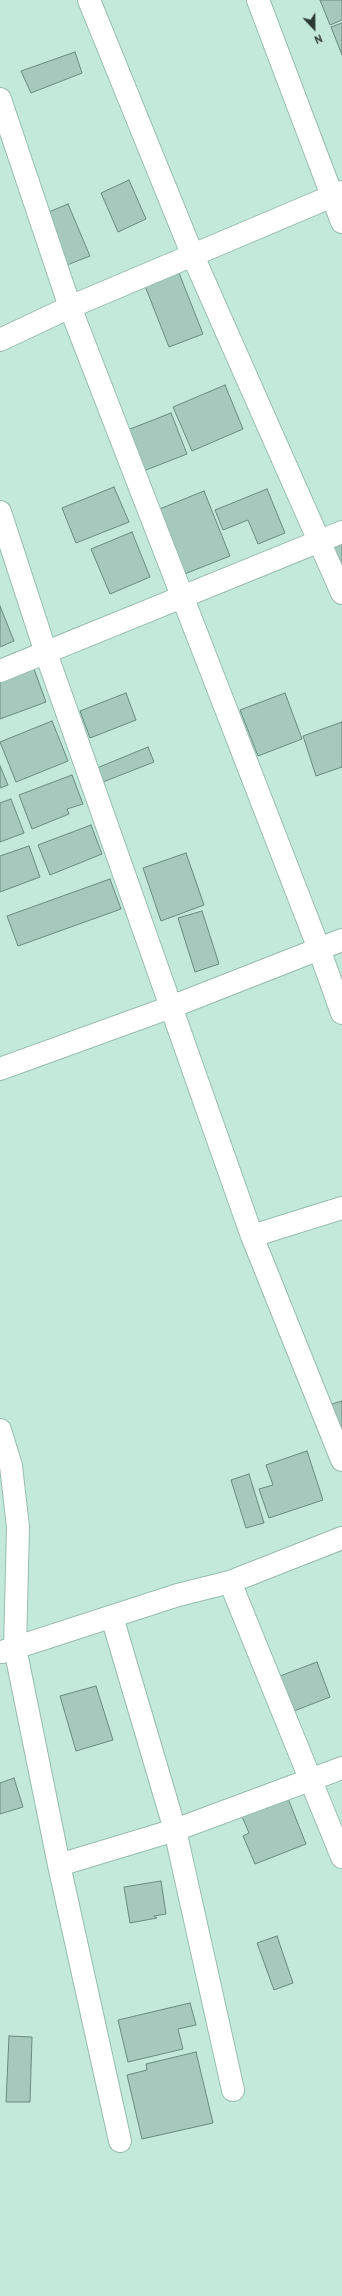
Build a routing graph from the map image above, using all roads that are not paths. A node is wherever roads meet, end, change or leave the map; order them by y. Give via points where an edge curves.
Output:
1 (89, 0) edge
2 (258, 0) edge
3 (0, 99) edge
4 (337, 194) edge
5 (342, 222) edge
6 (192, 256) junction
7 (70, 307) junction
8 (0, 340) edge
9 (0, 512) edge
10 (342, 532) edge
11 (320, 541) junction
12 (342, 593) edge
13 (183, 597) junction
14 (46, 653) junction
15 (0, 671) edge
16 (342, 940) edge
17 (319, 949) junction
18 (171, 1007) junction
19 (342, 1013) edge
20 (0, 1069) edge
21 (342, 1208) edge
22 (252, 1236) junction
23 (0, 1430) edge
24 (342, 1460) edge
25 (342, 1538) edge
26 (230, 1582) junction
27 (112, 1616) junction
28 (7, 1650) edge
29 (342, 1768) edge
30 (311, 1780) junction
31 (175, 1830) junction
32 (342, 1857) edge
33 (59, 1865) junction
34 (233, 2090) dead end
35 (120, 2142) dead end

1 - 6 street
2 - 4 street
3 - 7 street
4 - 5 street
4 - 6 street
6 - 7 street
6 - 11 street
7 - 8 street
7 - 13 street
9 - 14 street
10 - 11 street
11 - 12 street
11 - 13 street
13 - 14 street
13 - 17 street
14 - 15 street
14 - 18 street
16 - 17 street
17 - 18 street
17 - 19 street
18 - 20 street
18 - 22 street
21 - 22 street
22 - 24 street
23 - 28 street via 11,1466 18,1527
25 - 26 street
26 - 27 street
26 - 30 street
27 - 28 street
27 - 31 street
28 - 33 street
29 - 30 street
30 - 31 street
30 - 32 street
31 - 33 street
31 - 34 street
33 - 35 street

